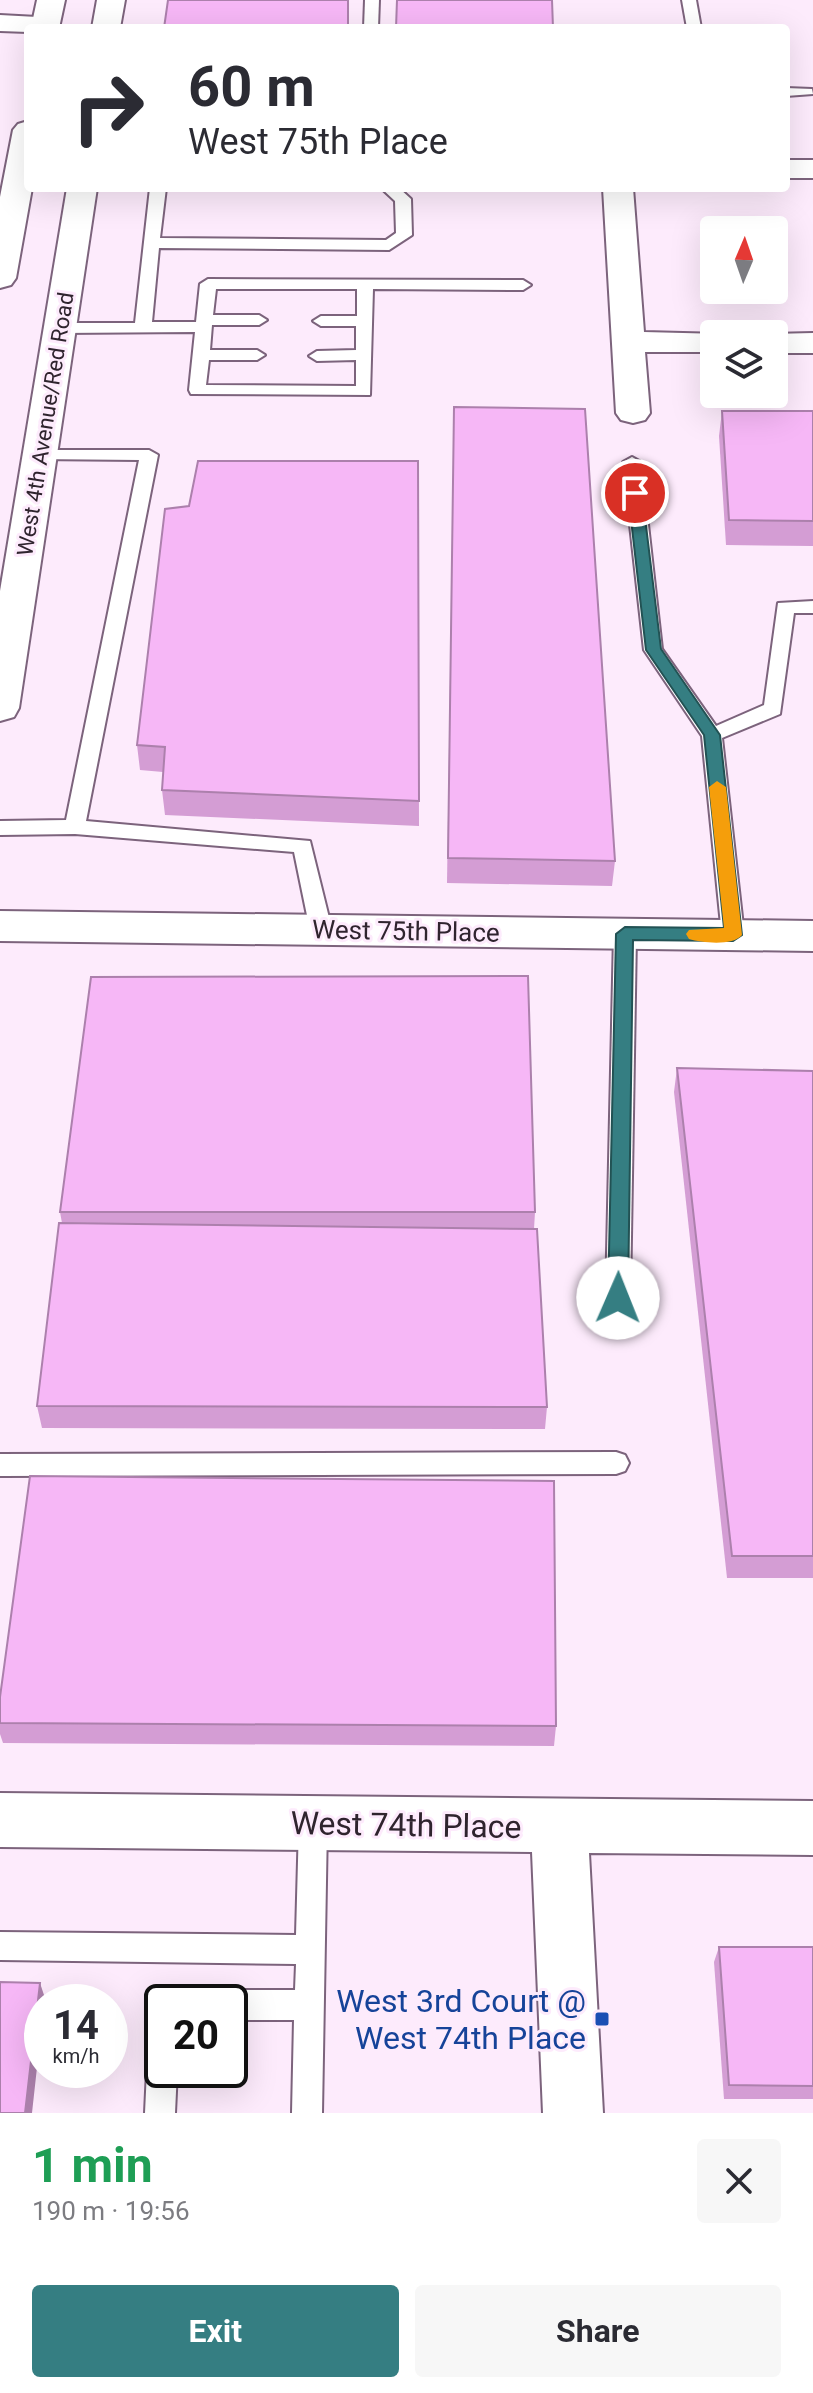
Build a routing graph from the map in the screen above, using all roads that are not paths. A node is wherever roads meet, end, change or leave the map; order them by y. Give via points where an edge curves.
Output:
1 (111, 0) edge
2 (372, 0) edge
3 (689, 0) edge
4 (47, 17) edge
5 (0, 23) edge
6 (107, 24) edge
7 (371, 24) edge
8 (693, 24) edge
9 (790, 92) edge
10 (807, 92) dead end
11 (24, 151) edge
12 (790, 169) edge
13 (813, 169) edge
14 (81, 192) edge
15 (158, 192) edge
16 (394, 192) edge
17 (618, 192) edge
18 (152, 243) junction
19 (0, 278) edge
20 (365, 283) junction
21 (523, 285) dead end
22 (259, 320) dead end
23 (321, 321) dead end
24 (365, 321) junction
25 (204, 324) junction
26 (61, 328) junction
27 (143, 328) junction
28 (629, 342) junction
29 (700, 342) edge
30 (788, 343) edge
31 (813, 343) edge
32 (200, 355) junction
33 (257, 355) dead end
34 (364, 355) junction
35 (317, 356) dead end
36 (633, 413) dead end
37 (40, 455) junction
38 (632, 462) dead end
39 (813, 607) edge
40 (0, 708) edge
41 (712, 735) junction
42 (75, 827) junction
43 (0, 828) edge
44 (0, 926) edge
45 (321, 930) junction
46 (625, 934) junction
47 (733, 935) junction
48 (813, 936) edge
49 (618, 1298) dead end
50 (616, 1463) dead end
51 (0, 1465) edge
52 (0, 1820) edge
53 (313, 1824) junction
54 (559, 1826) junction
55 (813, 1828) edge
56 (0, 1946) edge
57 (311, 1950) junction
58 (248, 2005) edge
59 (309, 2005) junction
60 (161, 2088) edge
61 (160, 2113) edge
62 (307, 2113) edge
63 (573, 2113) edge

1 - 6 street
2 - 7 lane
3 - 8 lane
4 - 5 street
9 - 10 lane
11 - 19 street
12 - 13 street
14 - 26 street, West 4th Avenue/Red Road
15 - 18 lane
16 - 18 lane via 403,199 404,235 389,245
17 - 28 street
18 - 27 lane
20 - 21 lane
20 - 24 lane
20 - 25 lane via 208,284
22 - 25 lane
23 - 24 lane
24 - 34 lane
25 - 27 lane
25 - 32 lane
26 - 27 lane
26 - 37 street, West 4th Avenue/Red Road
28 - 29 street
28 - 36 street
30 - 31 street
32 - 33 lane
32 - 34 lane via 197,390 364,391
34 - 35 lane
37 - 40 street, West 4th Avenue/Red Road
37 - 42 lane via 149,455
38 - 41 lane via 653,650
39 - 41 lane via 785,607 773,709
41 - 47 lane
42 - 43 lane
42 - 45 lane via 303,846
44 - 45 street, West 75th Place
45 - 46 street, West 75th Place
46 - 47 street, West 75th Place
46 - 49 lane
47 - 48 street, West 75th Place
50 - 51 lane
52 - 53 street, West 74th Place
53 - 54 street, West 74th Place
53 - 57 lane
54 - 55 street, West 74th Place
54 - 63 street
56 - 57 lane
57 - 59 lane
58 - 59 lane
59 - 62 lane
60 - 61 lane

